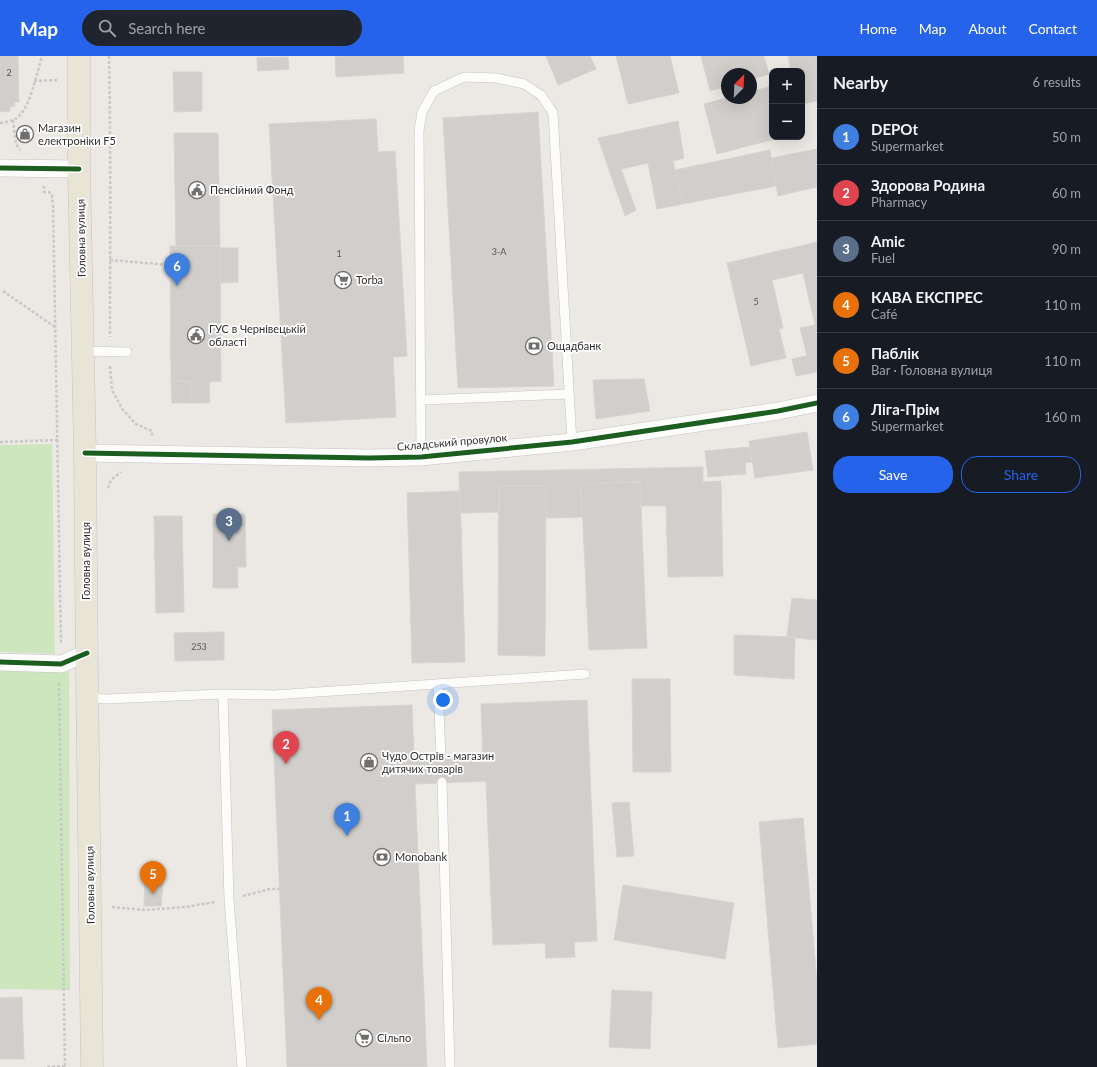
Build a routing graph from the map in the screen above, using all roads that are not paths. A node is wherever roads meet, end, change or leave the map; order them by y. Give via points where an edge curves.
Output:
1 (79, 56) edge
2 (0, 168) edge
3 (80, 169) junction
4 (84, 351) junction
5 (127, 352) dead end
6 (569, 394) junction
7 (422, 400) junction
8 (817, 403) edge
9 (572, 442) junction
10 (85, 453) junction
11 (421, 457) junction
12 (87, 653) junction
13 (0, 662) edge
14 (585, 674) dead end
15 (438, 684) junction
16 (223, 694) junction
17 (88, 698) junction
18 (441, 758) dead end
19 (442, 782) dead end
20 (92, 1067) edge
21 (242, 1067) edge
22 (450, 1067) edge

1 - 3 main road, Головна вулиця
2 - 3 street
3 - 4 main road, Головна вулиця
4 - 5 lane
4 - 10 main road, Головна вулиця
6 - 7 lane
6 - 7 lane via 552,113 541,95 524,84 496,78 464,77 434,91 422,112 419,131
6 - 9 lane
7 - 11 lane
8 - 9 street, Складський провулок
9 - 11 street, Складський провулок
10 - 11 street, Складський провулок
10 - 12 main road, Головна вулиця
12 - 13 street via 61,664
12 - 17 main road, Головна вулиця
14 - 15 lane
15 - 16 lane via 274,695
15 - 18 lane
16 - 17 lane
16 - 21 lane via 229,899
17 - 20 main road, Головна вулиця
19 - 22 lane

